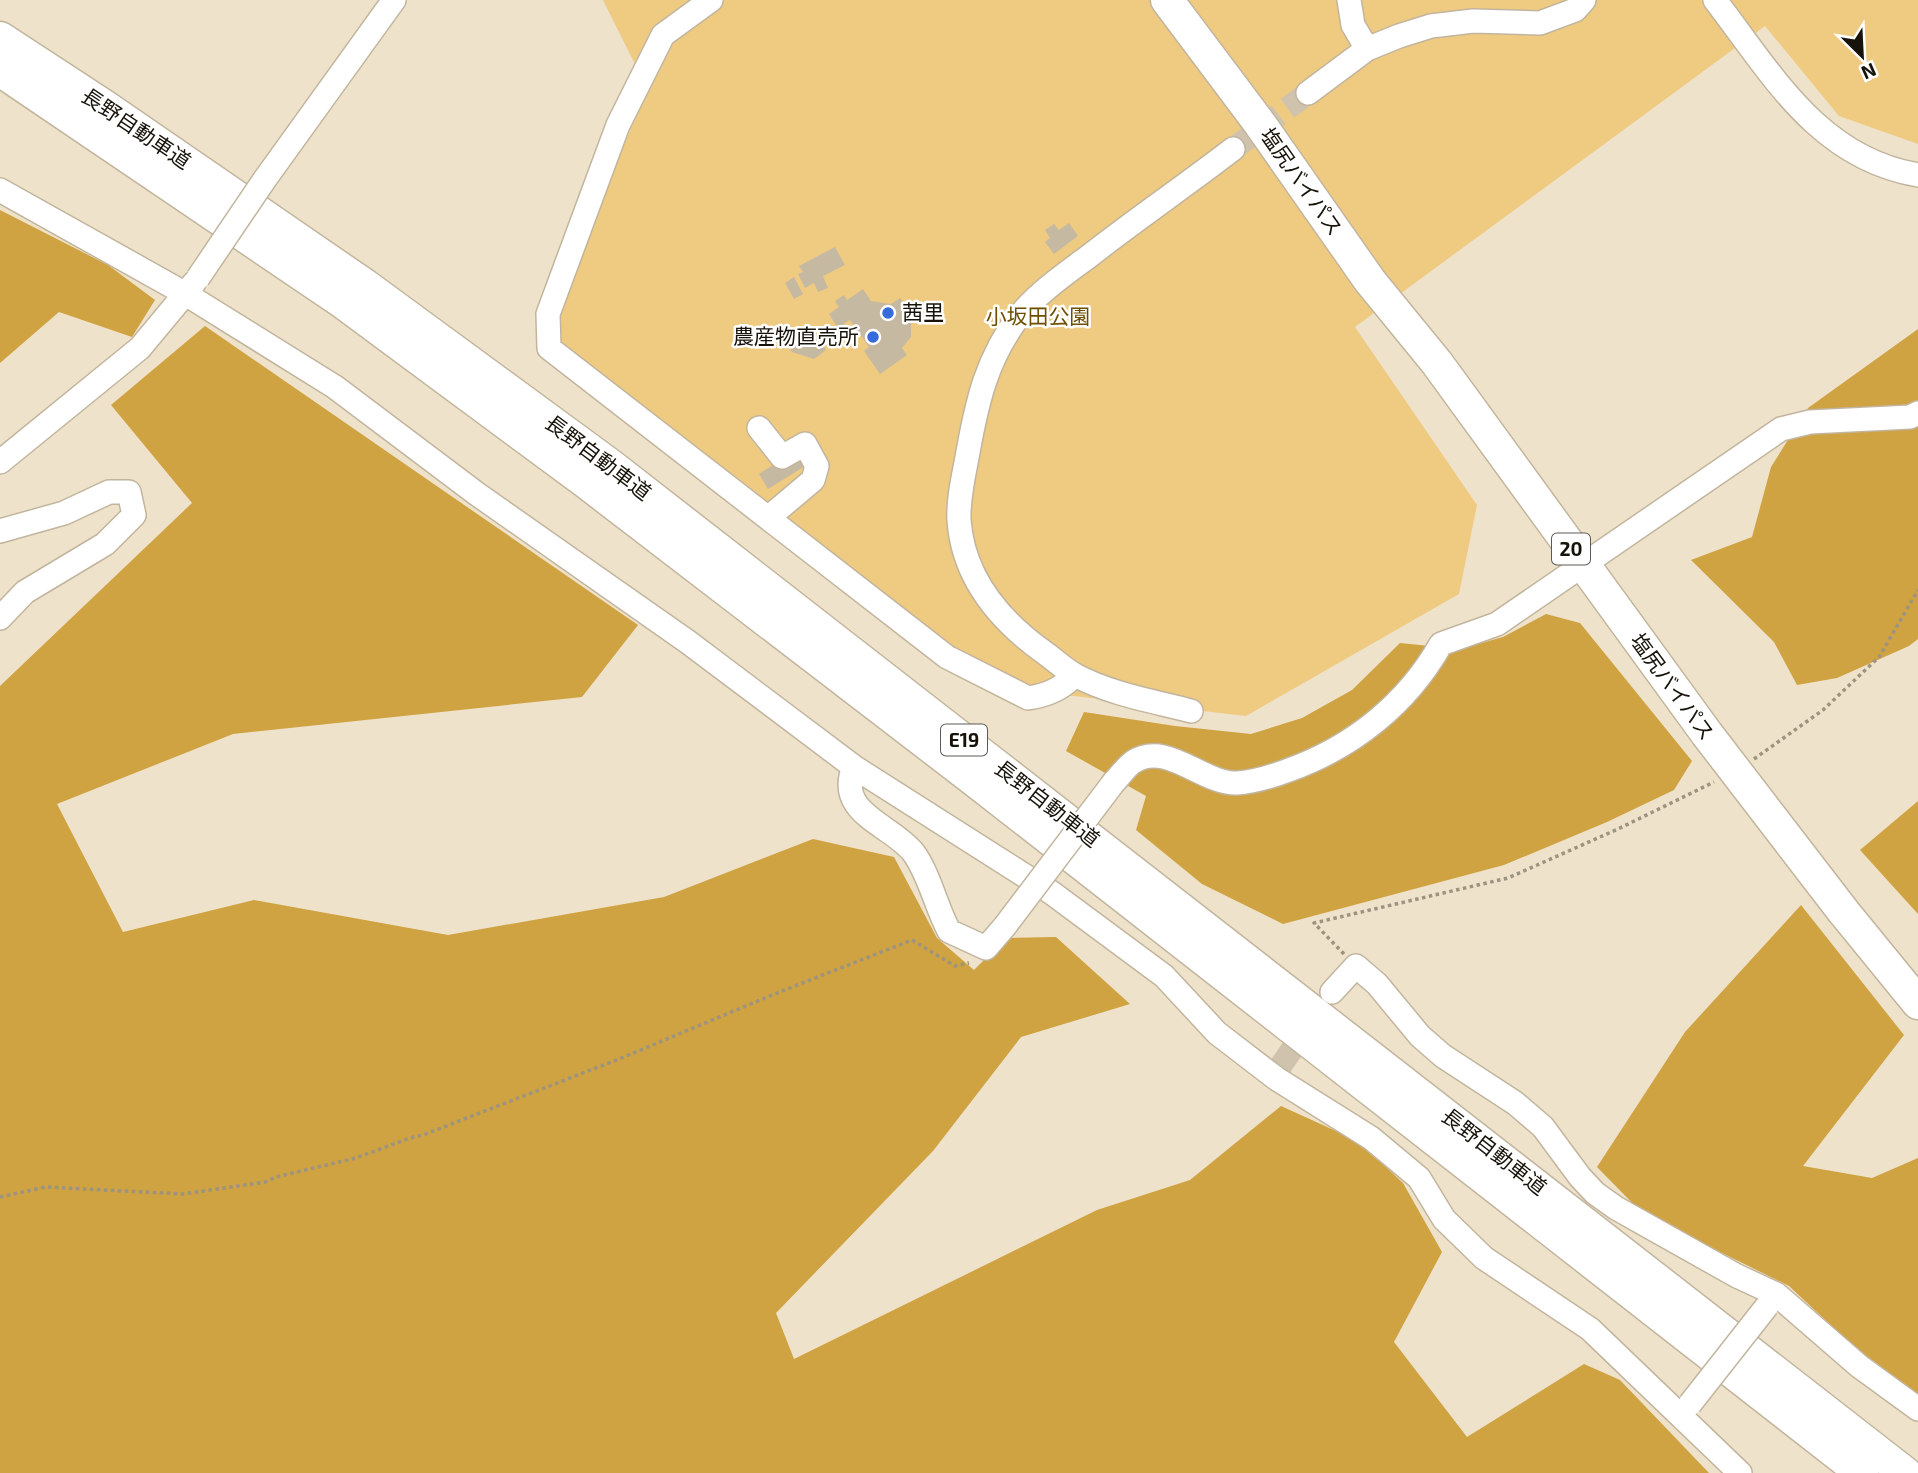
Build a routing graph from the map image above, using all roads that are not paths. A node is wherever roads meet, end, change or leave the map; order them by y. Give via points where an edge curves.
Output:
1 (394, 0) edge
2 (711, 0) edge
3 (1167, 0) edge
4 (1185, 0) edge
5 (1349, 0) edge
6 (1584, 0) edge
7 (1715, 0) edge
8 (0, 38) edge
9 (1367, 49) junction
10 (0, 70) edge
11 (1308, 93) tunnel mouth
12 (1233, 149) tunnel mouth
13 (1918, 175) edge
14 (0, 190) edge
15 (191, 285) junction
16 (1437, 363) junction
17 (1918, 413) edge
18 (759, 428) dead end
19 (0, 462) edge
20 (768, 518) junction
21 (0, 531) edge
22 (1582, 565) junction
23 (0, 618) edge
24 (1075, 675) junction
25 (1191, 711) dead end
26 (854, 767) junction
27 (1332, 992) dead end
28 (1918, 1003) edge
29 (1771, 1300) junction
30 (1918, 1409) edge
31 (1686, 1410) junction
32 (1740, 1473) edge
33 (1862, 1473) edge
34 (1905, 1473) edge

1 - 15 street, bridge
2 - 20 street via 663,35 618,125 548,314 549,348
3 - 16 highway, 塩尻バイパス / 20 via 1370,281
4 - 16 highway, 塩尻バイパス / 20 via 1396,287
5 - 9 street via 1353,24
6 - 9 street via 1575,10 1541,23 1472,21 1431,26
7 - 13 street via 1801,112 1836,143 1894,171
8 - 34 highway, 長野自動車道 / E19 via 366,286 610,465
9 - 11 street
10 - 33 highway, 長野自動車道 / E19 via 341,301 587,483
12 - 24 street via 1058,279 1020,314 999,347 974,413 959,520 970,567 981,590 1021,636
14 - 15 street
15 - 19 street via 141,348
15 - 26 street
16 - 22 highway, 塩尻バイパス / 20
17 - 22 street via 1810,422 1781,429
18 - 20 street via 782,457 805,444 817,466 813,480
20 - 24 street via 947,657 1028,698 1062,687
21 - 23 street via 64,513 109,492 129,492 134,515 105,544 25,592
22 - 26 street, bridge via 1496,624 1441,644 1389,710 1348,743 1311,762 1238,783 1220,782 1163,755 1132,762 986,948 949,931 912,851 856,805 849,790
22 - 28 highway, 塩尻バイパス / 20, bridge via 1707,734
24 - 25 street
26 - 31 street via 1052,893 1164,975 1217,1033 1371,1138 1419,1178 1444,1219 1484,1258 1590,1329
27 - 29 street via 1356,966 1443,1056 1543,1127 1595,1192
29 - 30 street
29 - 31 street, bridge
31 - 32 street

